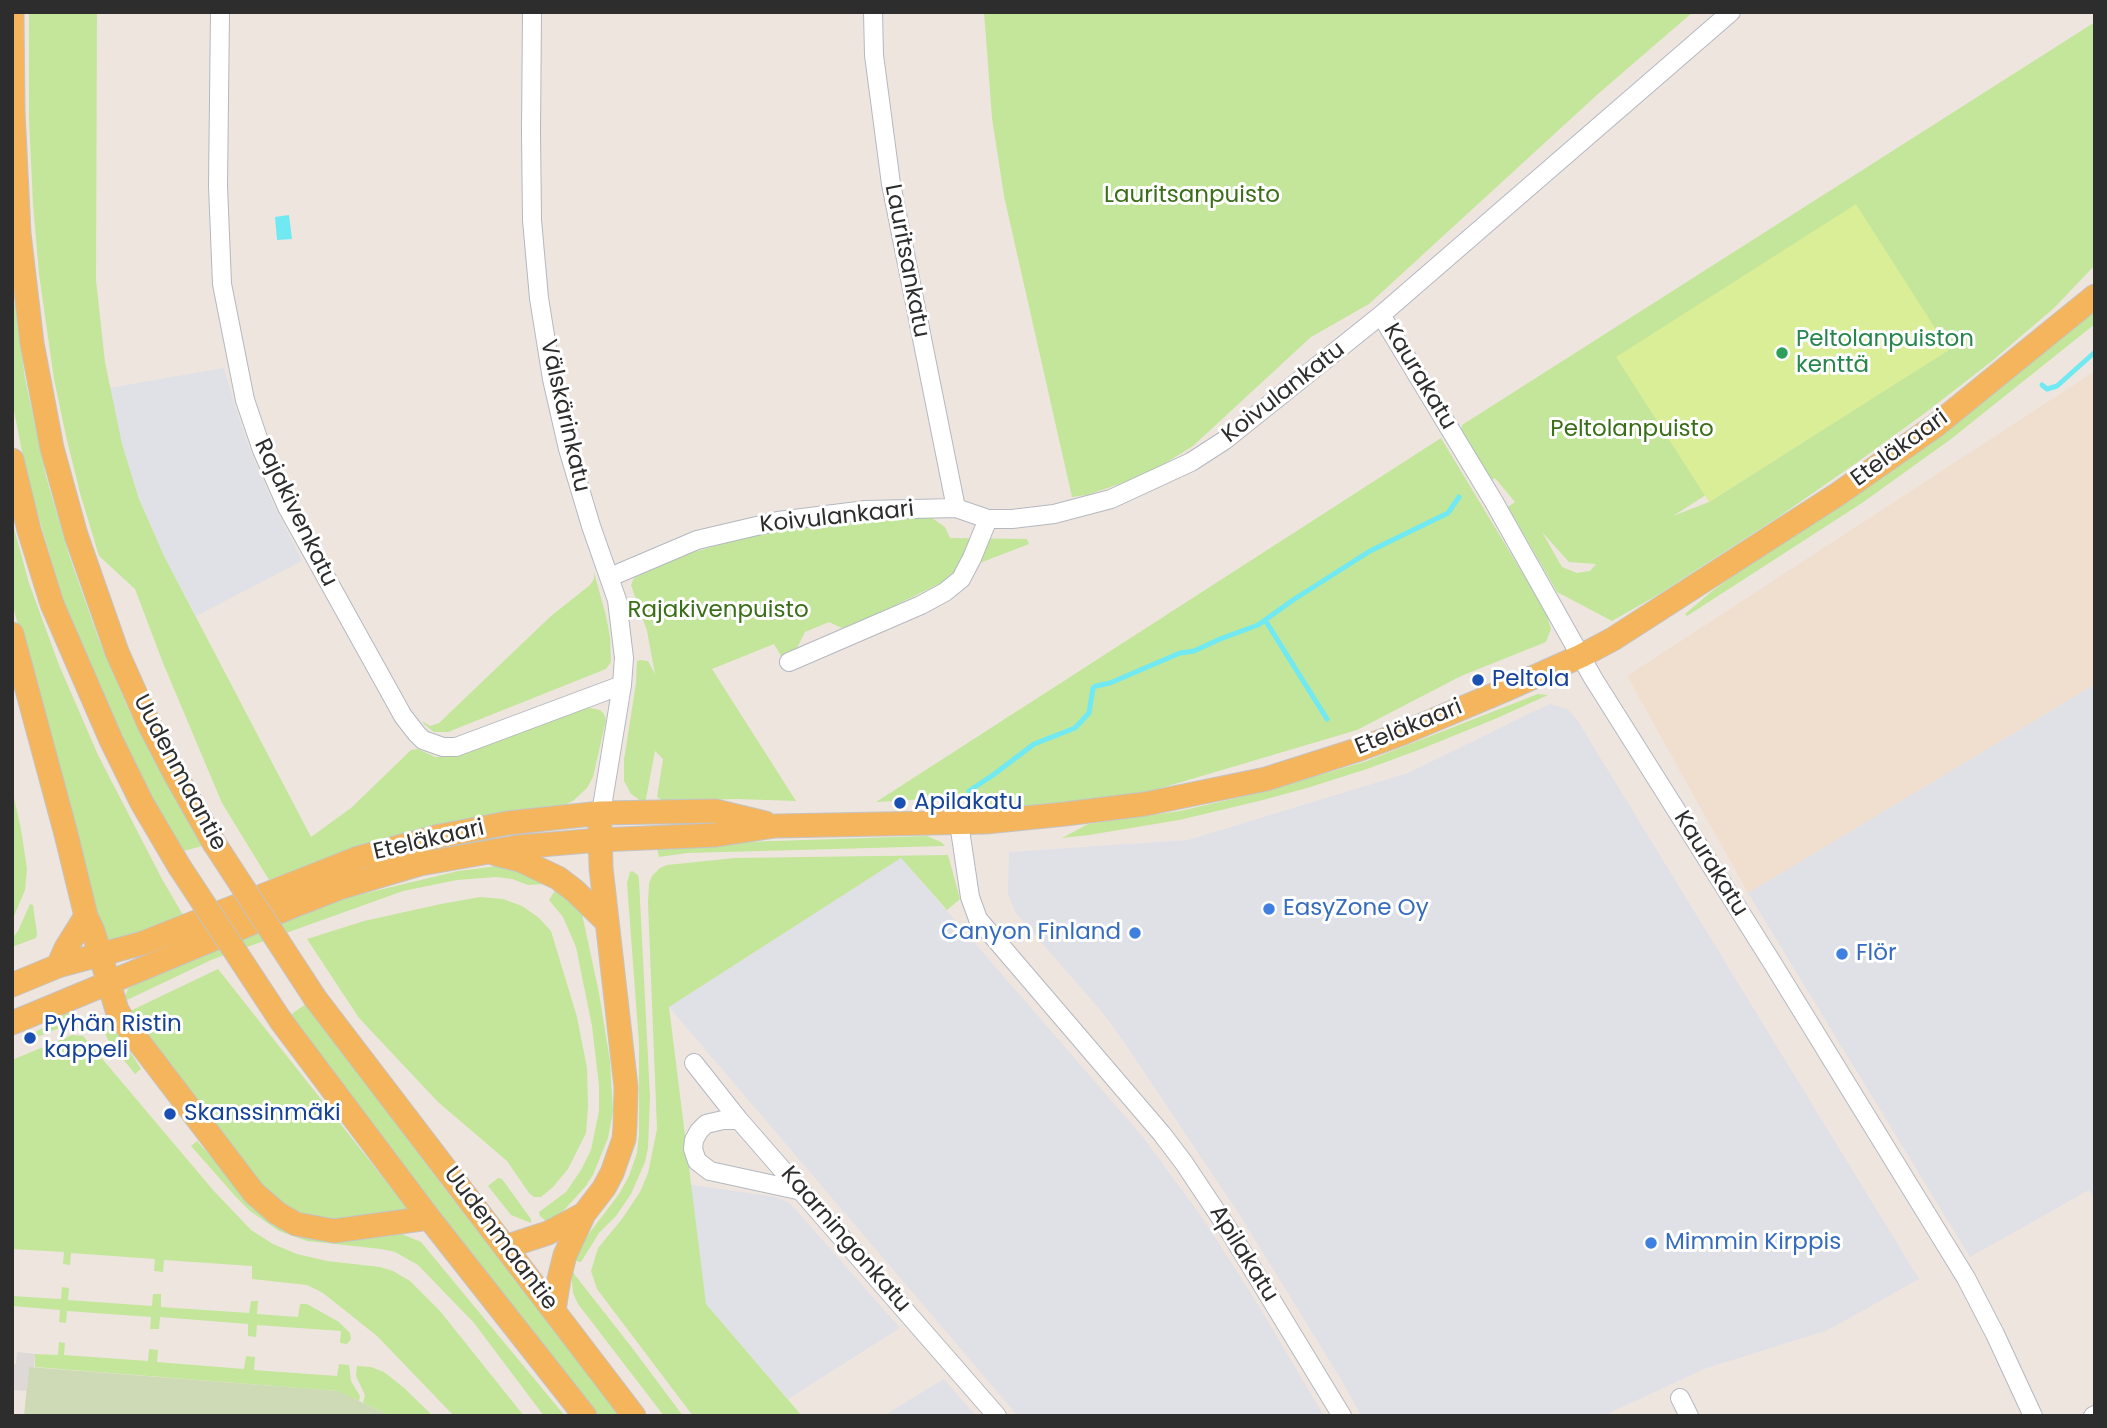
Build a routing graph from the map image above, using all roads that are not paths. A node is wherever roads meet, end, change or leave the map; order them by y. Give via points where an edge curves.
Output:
1 (12, 12) edge
2 (220, 12) edge
3 (531, 12) edge
4 (873, 12) edge
5 (1731, 12) edge
6 (2095, 296) edge
7 (1381, 315) junction
8 (12, 460) edge
9 (956, 508) junction
10 (988, 519) junction
11 (610, 577) junction
12 (12, 634) edge
13 (1581, 656) junction
14 (789, 662) dead end
15 (622, 685) junction
16 (601, 813) junction
17 (959, 823) junction
18 (775, 826) junction
19 (599, 840) junction
20 (486, 852) junction
21 (86, 916) junction
22 (607, 922) junction
23 (100, 956) junction
24 (58, 966) junction
25 (107, 983) junction
26 (12, 985) edge
27 (12, 1023) edge
28 (694, 1063) dead end
29 (739, 1120) junction
30 (803, 1191) junction
31 (584, 1214) junction
32 (429, 1218) junction
33 (505, 1247) junction
34 (554, 1311) junction
35 (1680, 1398) dead end
36 (585, 1416) edge
37 (635, 1416) edge
38 (997, 1416) edge
39 (1342, 1416) edge
40 (1689, 1416) edge
41 (2034, 1416) edge

1 - 33 main road, Uudenmaantie, bridge via 19,233 32,343 52,448 76,535 117,652 149,724 214,843 315,998
2 - 15 street, Rajakivenkatu via 222,284 245,400 286,507 403,716 423,740 456,747
3 - 11 street, Välskärinkatu via 532,220 539,298 568,449
4 - 9 street, Lauritsankatu via 891,184
5 - 7 street, Koivulankatu
6 - 13 main road, Eteläkaari via 1935,426
7 - 10 street, Koivulankatu via 1191,462 1086,507
7 - 13 street, Kaurakatu
8 - 32 main road, Uudenmaantie, bridge via 52,604 142,803 281,1021
9 - 10 street, Koivulankaari
9 - 11 street, Koivulankaari via 866,510 778,521 697,540
10 - 14 street via 961,579 945,592
11 - 15 street, Välskärinkatu via 624,658
12 - 21 main road
13 - 17 main road, Eteläkaari via 1403,733 1266,779 1145,804
13 - 41 street, Kaurakatu via 1966,1278
15 - 16 street, Välskärinkatu
16 - 18 main road, Eteläkaari via 715,811
16 - 19 main road
16 - 23 main road, Eteläkaari via 508,823 358,858
17 - 18 main road, Eteläkaari
17 - 39 street, Apilakatu via 970,897 978,919 1184,1163
18 - 19 main road, Eteläkaari via 716,835
19 - 20 main road, Eteläkaari
19 - 22 main road
20 - 22 main road via 520,860 558,878
20 - 25 main road, Eteläkaari via 420,864 339,888
21 - 23 main road
21 - 24 main road
22 - 31 main road via 626,1087 624,1139 612,1173
23 - 24 main road, Eteläkaari
23 - 25 main road
24 - 26 main road, Eteläkaari
25 - 27 main road, Eteläkaari
25 - 32 main road via 126,1025 254,1193 277,1213 296,1223 334,1231
28 - 29 street, Kaarningonkatu
29 - 30 street, Kaarningonkatu
29 - 30 street via 706,1124 694,1140 697,1161 710,1171
30 - 38 street, Kaarningonkatu
31 - 33 main road via 548,1233
31 - 34 main road via 565,1255
32 - 36 main road, Uudenmaantie
33 - 34 main road, Uudenmaantie
34 - 37 main road, Uudenmaantie
35 - 40 street

